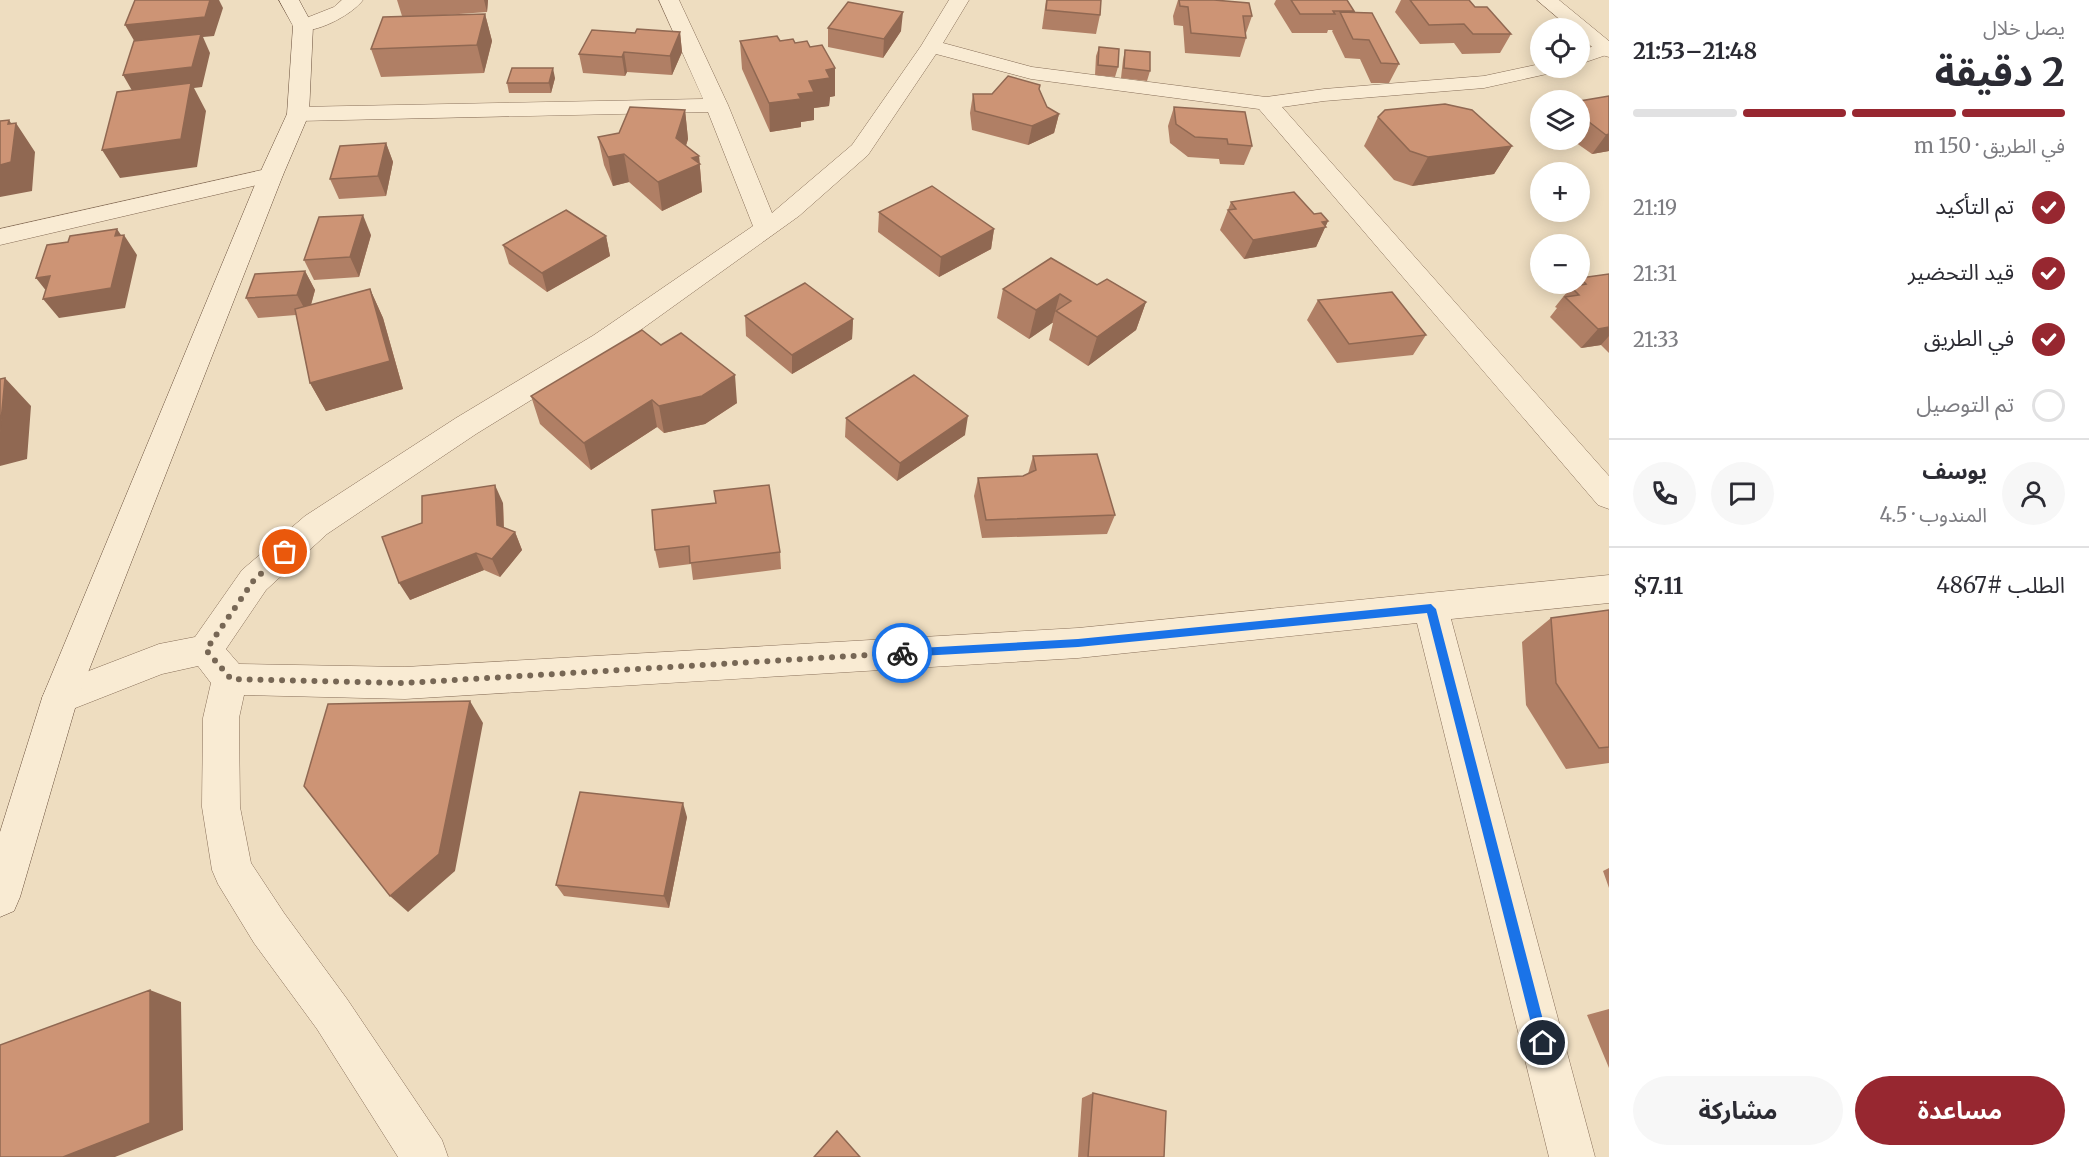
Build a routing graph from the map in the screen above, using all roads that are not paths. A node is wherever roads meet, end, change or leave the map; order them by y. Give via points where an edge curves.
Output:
1 (289, 0) edge
2 (353, 0) edge
3 (669, 0) edge
4 (959, 0) edge
5 (1547, 0) edge
6 (303, 26) junction
7 (931, 46) junction
8 (1608, 49) edge
9 (1590, 55) edge
10 (1530, 72) edge
11 (1266, 103) junction
12 (717, 105) junction
13 (298, 114) junction
14 (271, 176) junction
15 (766, 228) junction
16 (0, 237) edge
17 (1609, 497) edge
18 (1609, 589) edge
19 (1431, 609) junction
20 (206, 650) junction
21 (231, 679) junction
22 (60, 698) junction
23 (0, 897) edge
24 (425, 1157) edge
25 (1572, 1157) edge

1 - 6 street
2 - 6 street via 341,11
3 - 12 street
4 - 7 street
5 - 8 street
6 - 13 street
7 - 11 street via 1031,73
7 - 15 street via 860,150
8 - 9 street
10 - 11 street via 1484,82
11 - 17 street
12 - 13 street
12 - 15 street
13 - 14 street
14 - 16 street
14 - 22 street
15 - 20 street via 604,342 466,426 316,525 254,580
18 - 19 street
19 - 21 street via 1078,643 405,683
19 - 25 street
20 - 21 street
20 - 22 street via 159,659
21 - 24 street via 221,718 220,807 232,870
22 - 23 street

